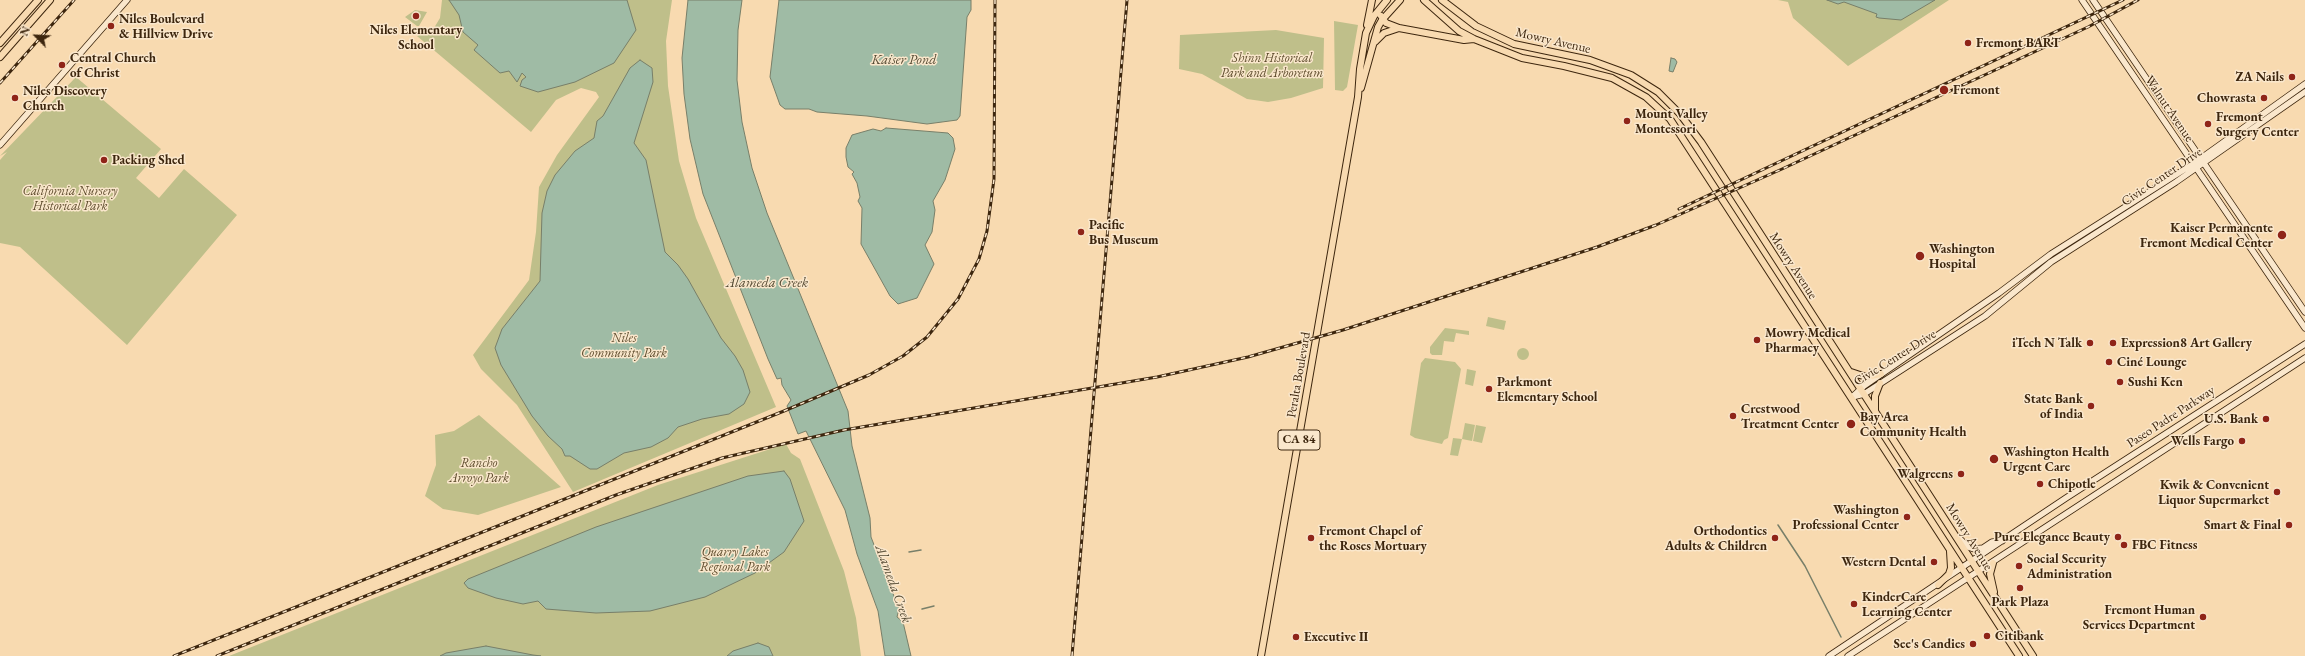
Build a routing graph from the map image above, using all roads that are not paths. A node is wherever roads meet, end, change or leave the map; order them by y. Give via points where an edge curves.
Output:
1 (38, 0) edge
2 (50, 0) edge
3 (127, 0) edge
4 (1372, 0) edge
5 (1387, 0) edge
6 (1400, 0) edge
7 (1424, 0) edge
8 (1442, 0) edge
9 (2082, 0) edge
10 (2093, 0) edge
11 (1380, 8) junction
12 (1382, 20) junction
13 (1398, 28) junction
14 (1366, 33) junction
15 (1474, 39) junction
16 (0, 43) edge
17 (1372, 47) junction
18 (0, 57) edge
19 (2305, 84) edge
20 (2305, 92) edge
21 (1358, 97) junction
22 (0, 145) edge
23 (2202, 161) junction
24 (2194, 166) junction
25 (2305, 312) edge
26 (2305, 328) edge
27 (2305, 344) edge
28 (2305, 358) edge
29 (1847, 368) junction
30 (1881, 374) junction
31 (1880, 383) junction
32 (1860, 388) junction
33 (1864, 394) junction
34 (1852, 397) junction
35 (1875, 412) junction
36 (1955, 534) junction
37 (2004, 540) junction
38 (1950, 550) junction
39 (1972, 562) junction
40 (1993, 563) junction
41 (1963, 568) junction
42 (1978, 572) junction
43 (1969, 578) junction
44 (1938, 585) junction
45 (2000, 604) junction
46 (1261, 656) edge
47 (1829, 656) edge
48 (1848, 656) edge
49 (2019, 656) edge
50 (2033, 656) edge

1 - 16 main road
2 - 18 main road
3 - 22 main road
4 - 14 main road
5 - 11 main road, Peralta Boulevard
6 - 12 main road, Peralta Boulevard / CA 84
7 - 15 main road, Mowry Avenue via 1436,12
8 - 29 main road, Mowry Avenue via 1476,26 1507,41 1526,48 1581,58 1619,70 1645,83 1670,103 1691,128
9 - 24 main road, Walnut Avenue
10 - 23 main road, Walnut Avenue
11 - 12 main road
11 - 14 main road, Peralta Boulevard
12 - 13 main road, Mowry Avenue
12 - 17 main road, Peralta Boulevard / CA 84
13 - 15 main road, Mowry Avenue via 1464,40
13 - 17 main road via 1384,33
14 - 21 main road, Peralta Boulevard / CA 84
15 - 34 main road, Mowry Avenue via 1522,58 1612,78 1636,90 1662,110 1681,134
17 - 21 main road, Peralta Boulevard / CA 84
19 - 23 main road, Civic Center Drive
20 - 23 main road, Civic Center Drive
21 - 46 main road, Peralta Boulevard / CA 84
23 - 24 main road, Civic Center Drive
23 - 25 main road, Walnut Avenue
24 - 26 main road, Walnut Avenue
24 - 30 main road, Civic Center Drive via 2051,254
24 - 31 main road, Civic Center Drive via 2051,262 1985,316
27 - 37 main road, Paseo Padre Parkway
28 - 40 main road, Paseo Padre Parkway
29 - 30 main road via 1861,376
29 - 32 main road, Mowry Avenue
30 - 32 main road, Civic Center Drive
31 - 33 main road, Civic Center Drive
31 - 35 main road via 1875,396
32 - 33 main road, Mowry Avenue
32 - 34 main road, Civic Center Drive
33 - 34 main road, Civic Center Drive
33 - 35 main road, Mowry Avenue
34 - 38 main road, Mowry Avenue
35 - 36 main road, Mowry Avenue
36 - 37 main road via 1974,550
36 - 39 main road, Mowry Avenue
37 - 39 main road, Paseo Padre Parkway
38 - 41 main road, Mowry Avenue
38 - 44 main road via 1949,574
39 - 41 main road, Paseo Padre Parkway
39 - 42 main road, Mowry Avenue
40 - 42 main road, Paseo Padre Parkway
40 - 45 main road via 1991,582
41 - 43 main road, Mowry Avenue
41 - 44 main road, Paseo Padre Parkway
42 - 43 main road, Paseo Padre Parkway
42 - 45 main road, Mowry Avenue
43 - 48 main road, Paseo Padre Parkway
43 - 49 main road, Mowry Avenue
44 - 47 main road, Paseo Padre Parkway
45 - 50 main road, Mowry Avenue

